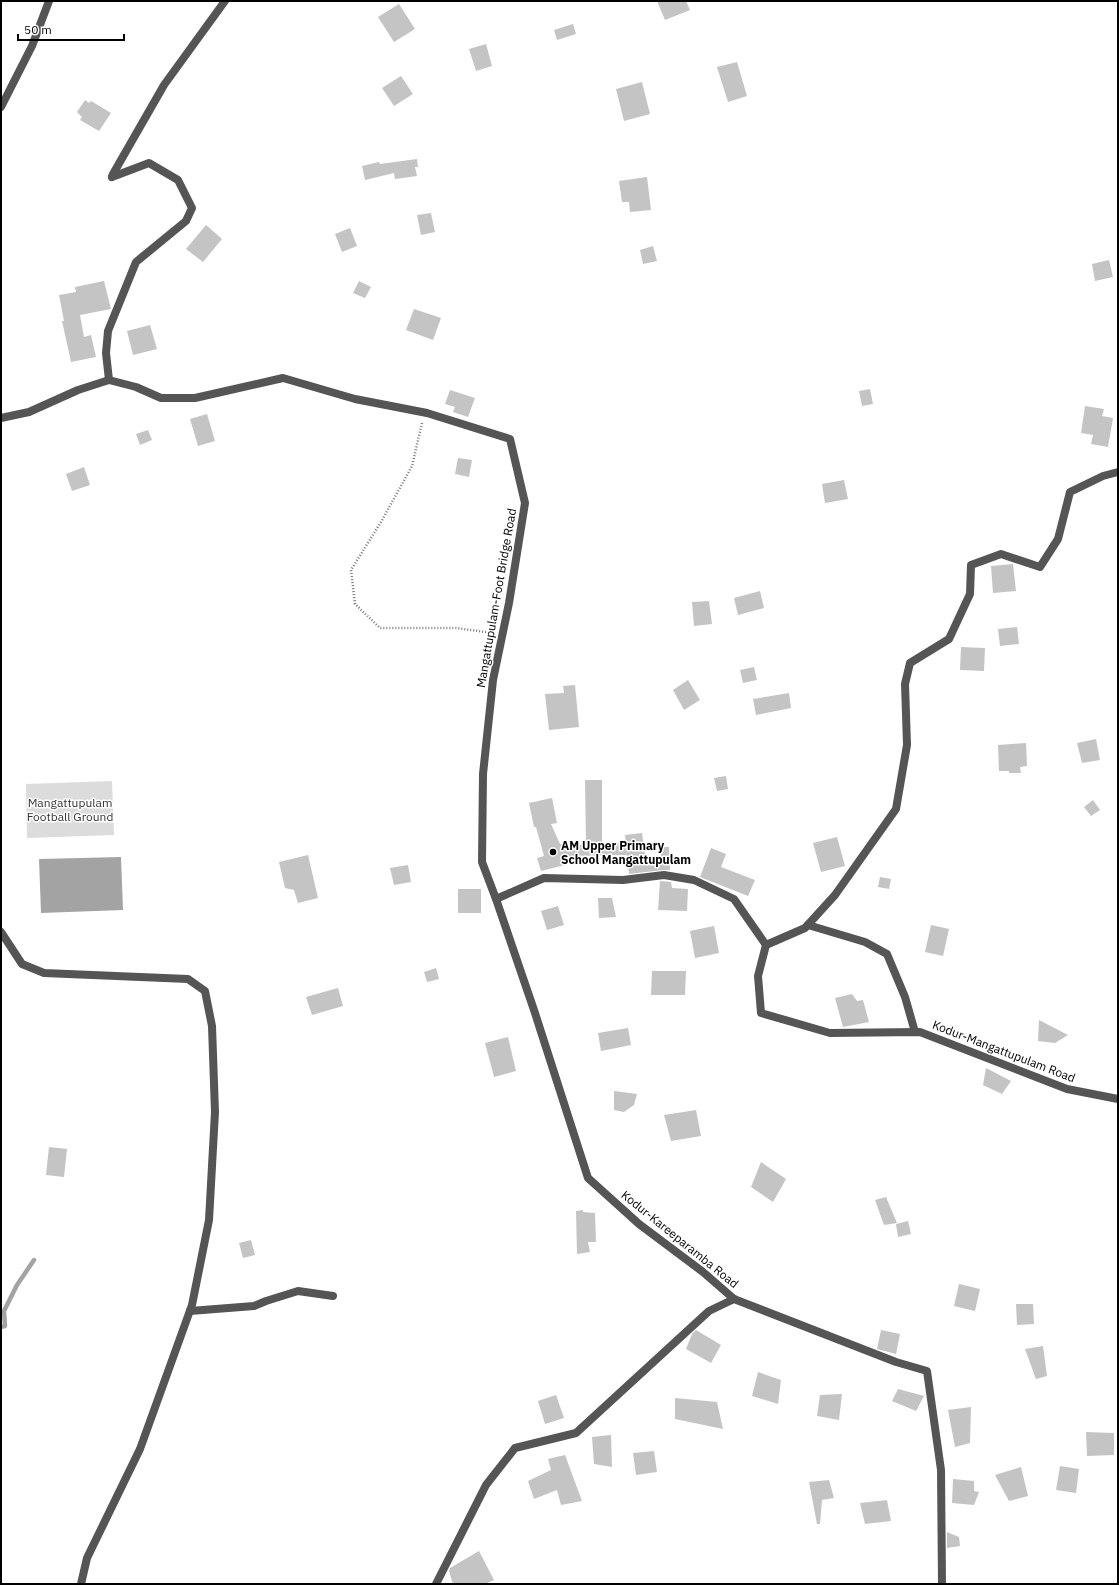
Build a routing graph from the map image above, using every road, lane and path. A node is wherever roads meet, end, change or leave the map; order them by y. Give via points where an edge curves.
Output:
1 (49, 1) edge
2 (225, 1) edge
3 (1, 108) edge
4 (109, 380) junction
5 (424, 413) junction
6 (1, 418) edge
7 (1118, 472) edge
8 (503, 634) junction
9 (496, 899) junction
10 (808, 924) junction
11 (1, 932) edge
12 (766, 945) junction
13 (915, 1032) junction
14 (1118, 1099) edge
15 (333, 1296) dead end
16 (734, 1299) junction
17 (190, 1311) junction
18 (81, 1584) edge
19 (436, 1584) edge
20 (942, 1584) edge

1 - 3 street via 32,46
2 - 4 street via 164,85 112,177 149,163 178,180 192,208 186,221 136,262 108,331 106,353
4 - 5 street, Mangattupulam-Foot Bridge Road via 161,398 195,398 283,378 355,399
4 - 6 street via 78,390 29,412
5 - 8 street, Mangattupulam-Foot Bridge Road via 510,439 525,503
5 - 8 path via 412,466 351,570 355,604 380,628 456,628
7 - 10 street via 1070,492 1058,539 1040,567 1001,554 972,565 970,594 949,639 910,663 905,684 907,745 896,809 835,894
8 - 9 street, Mangattupulam-Foot Bridge Road via 493,680 483,781 482,862
9 - 12 street via 544,878 623,880 664,875 694,880 734,898
9 - 16 street, Kodur-Kareeparamba Road via 588,1178 639,1224 704,1272
10 - 12 street via 806,928
10 - 13 street via 865,942 887,954 905,997
11 - 17 street via 22,964 44,973 188,979 205,991 212,1026 216,1112 209,1220
12 - 13 street, Kodur-Mangattupulam Road via 758,976 761,1013 830,1033
13 - 14 street, Kodur-Mangattupulam Road via 1067,1089
15 - 17 street via 298,1291 254,1306
16 - 19 street via 708,1311 576,1433 515,1448 486,1484
16 - 20 street, Kodur-Kareeparamba Road via 896,1362 927,1371 941,1470
17 - 18 street via 140,1449 87,1558

